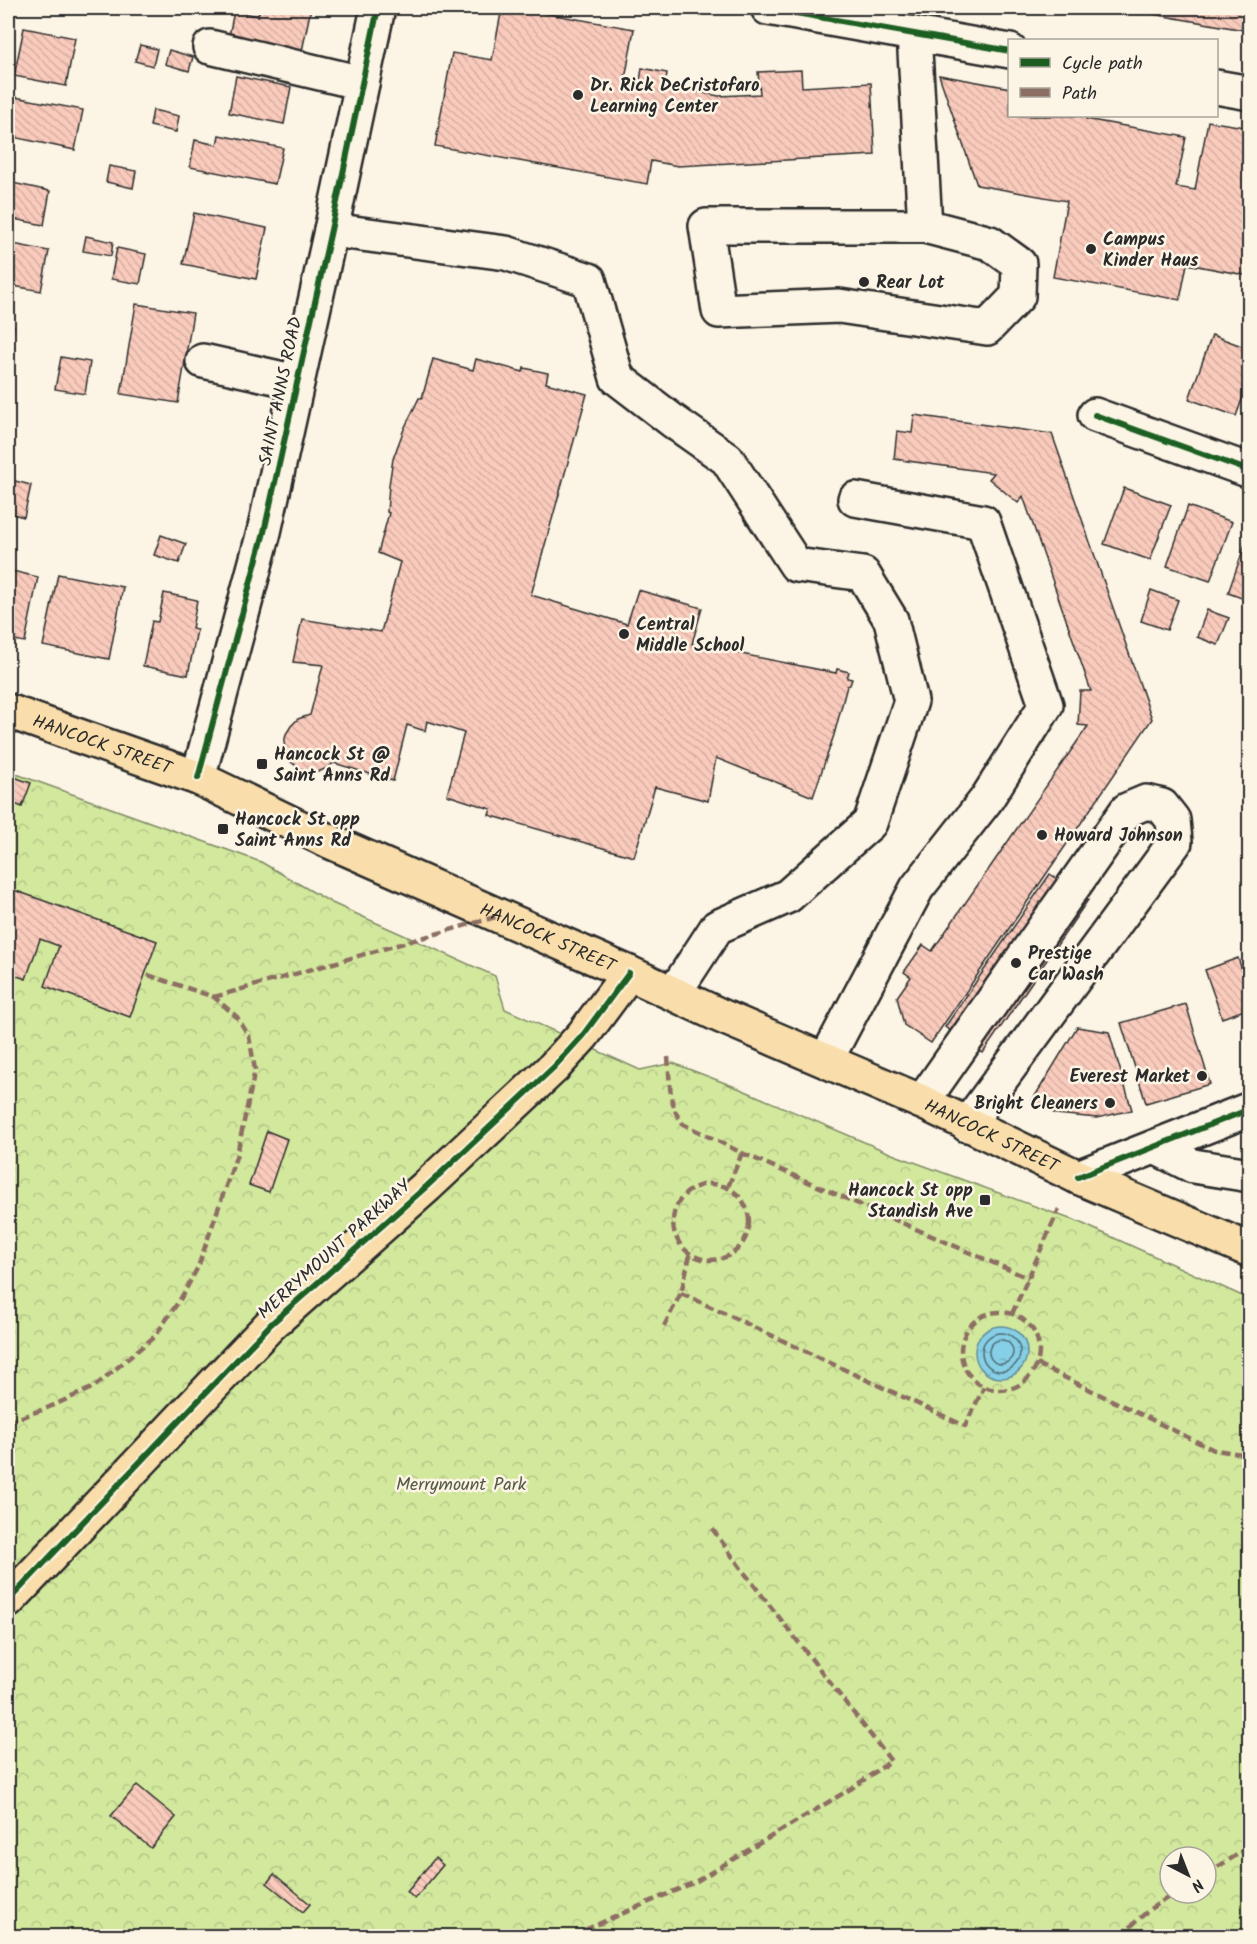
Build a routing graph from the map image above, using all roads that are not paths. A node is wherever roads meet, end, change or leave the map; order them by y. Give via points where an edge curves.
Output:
1 (378, 8) edge
2 (768, 8) edge
3 (821, 12) edge
4 (914, 34) junction
5 (210, 47) dead end
6 (1008, 51) edge
7 (362, 83) junction
8 (1218, 87) edge
9 (1250, 93) edge
10 (925, 226) junction
11 (331, 230) junction
12 (203, 361) dead end
13 (297, 382) junction
14 (1095, 415) dead end
15 (1250, 471) edge
16 (855, 499) dead end
17 (8, 711) edge
18 (198, 778) junction
19 (629, 973) junction
20 (674, 993) junction
21 (826, 1060) junction
22 (922, 1102) junction
23 (1250, 1109) edge
24 (967, 1125) junction
25 (1155, 1146) junction
26 (1250, 1175) edge
27 (1078, 1177) junction
28 (1250, 1250) edge
29 (8, 1601) edge

1 - 7 street, SAINT ANNS ROAD
2 - 3 street
3 - 4 street
4 - 6 street
4 - 10 street
5 - 7 street
7 - 11 street, SAINT ANNS ROAD
8 - 9 street
10 - 10 street via 706,226 719,311 839,306 987,328 1018,296 1019,264 990,243
11 - 13 street, SAINT ANNS ROAD
11 - 20 street via 506,253 588,280 617,378 727,459 796,564 864,574 891,621 911,701 870,823 788,896 717,927
12 - 13 street
13 - 18 street, SAINT ANNS ROAD via 264,532
14 - 15 street
16 - 21 street via 983,522 1046,705 986,800 917,888
17 - 18 main road, HANCOCK STREET
18 - 19 main road, HANCOCK STREET via 322,838
19 - 20 main road, HANCOCK STREET
19 - 29 main road, MERRYMOUNT PARKWAY via 554,1067 271,1324
20 - 21 main road, HANCOCK STREET
21 - 22 main road, HANCOCK STREET
22 - 24 main road, HANCOCK STREET
22 - 24 street via 1127,810 1146,802 1162,806 1173,820 1175,842
23 - 25 street
24 - 27 main road, HANCOCK STREET
25 - 26 street via 1193,1166
25 - 27 street
27 - 28 main road, HANCOCK STREET

